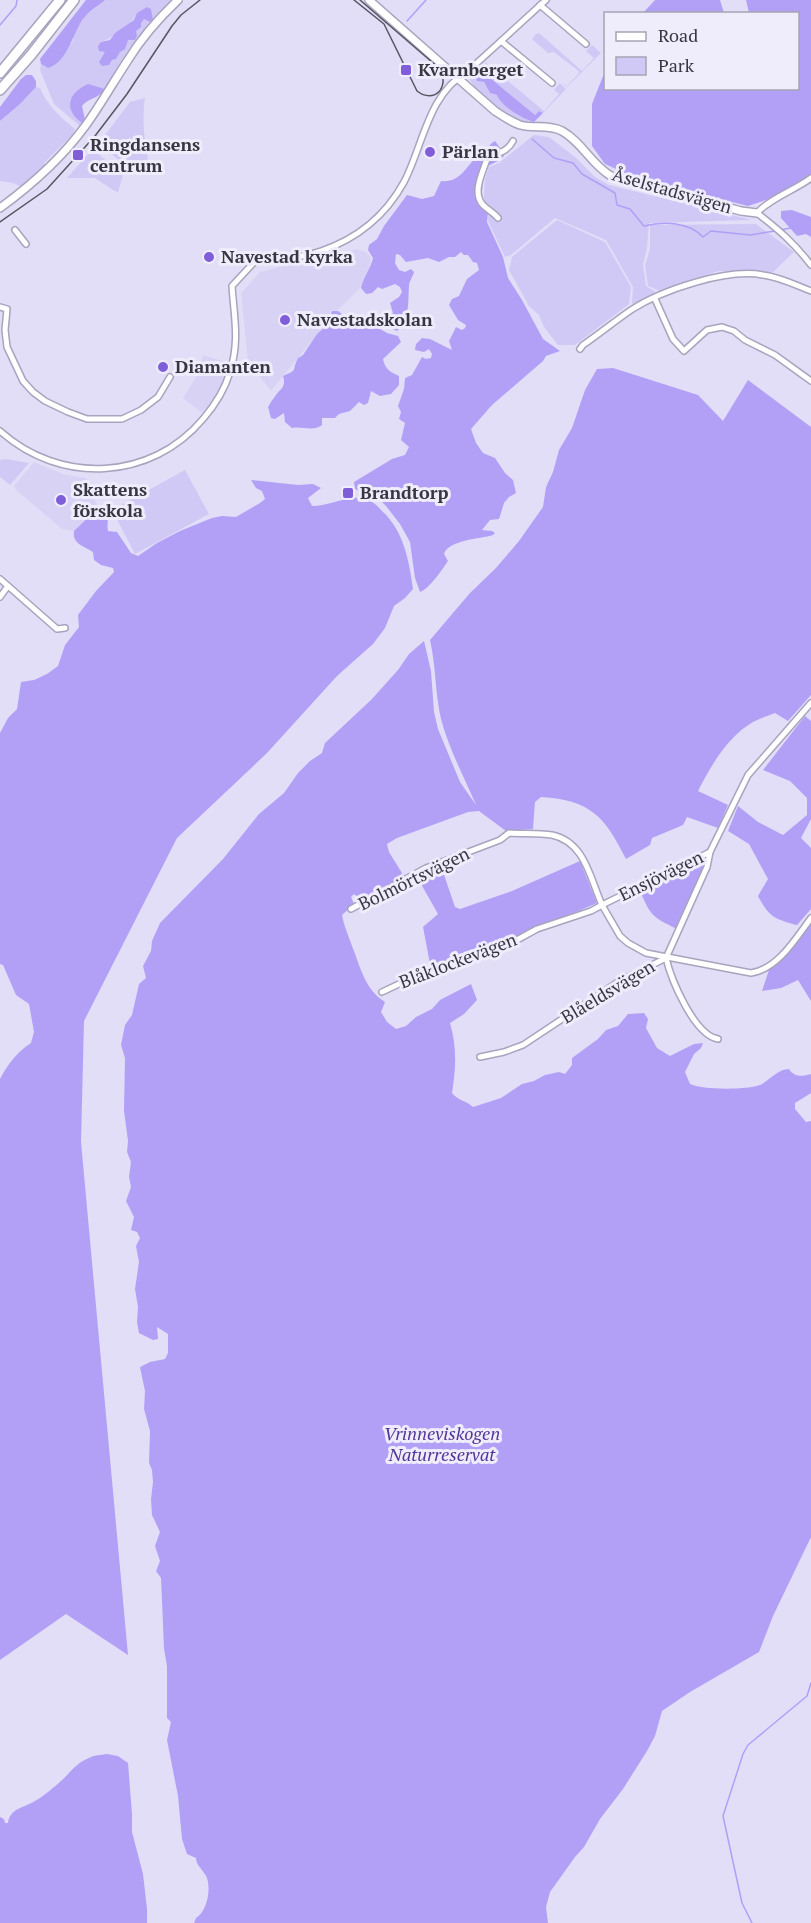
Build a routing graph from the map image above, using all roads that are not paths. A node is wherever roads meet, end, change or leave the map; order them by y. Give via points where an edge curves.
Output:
1 (60, 0) edge
2 (74, 0) edge
3 (178, 0) edge
4 (369, 0) edge
5 (546, 0) edge
6 (540, 5) junction
7 (501, 41) junction
8 (586, 44) dead end
9 (0, 73) edge
10 (458, 77) junction
11 (552, 83) dead end
12 (0, 90) edge
13 (513, 141) dead end
14 (811, 178) edge
15 (0, 208) edge
16 (757, 213) junction
17 (498, 218) dead end
18 (15, 230) dead end
19 (26, 244) dead end
20 (811, 265) edge
21 (811, 291) edge
22 (655, 298) junction
23 (0, 307) edge
24 (580, 350) dead end
25 (170, 377) dead end
26 (811, 381) edge
27 (0, 431) edge
28 (0, 579) edge
29 (8, 586) junction
30 (0, 597) edge
31 (65, 628) dead end
32 (811, 703) edge
33 (509, 833) joint
34 (710, 852) junction
35 (602, 905) junction
36 (351, 909) dead end
37 (811, 918) edge
38 (666, 958) junction
39 (382, 992) dead end
40 (718, 1039) dead end
41 (480, 1057) dead end

1 - 9 highway
2 - 12 highway
3 - 15 street via 141,41 70,145 33,183
4 - 10 street, Åselstadsvägen
5 - 6 street
6 - 7 street
6 - 8 street
7 - 10 street
7 - 11 street
10 - 16 street, Åselstadsvägen via 511,121 564,132 611,176
10 - 27 street via 435,107 404,182 382,214 351,237 323,250 258,258 232,287 237,323 231,371 215,404 177,445 135,465 85,468 37,456
13 - 17 street via 499,154 488,156 478,188 483,204
14 - 16 street, Åselstadsvägen
16 - 20 street via 787,236
18 - 19 street
21 - 22 street via 780,278 732,274
22 - 24 street via 632,309
22 - 26 street via 673,339 684,351 707,330 722,327 774,355
23 - 25 street via 7,309 7,347 23,381 45,401 68,412 87,419 122,419 158,397
28 - 29 street
29 - 30 street
29 - 31 street via 57,629
32 - 34 street, Ensjövägen via 748,775
33 - 35 street, Ensjövägen via 551,835 569,841 584,860
33 - 36 street, Bolmörtsvägen via 426,868
34 - 35 street, Ensjövägen
34 - 38 street, Blåeldsvägen
35 - 38 street via 615,930 628,943
35 - 39 street, Blåklockevägen via 537,929 506,946 435,967
37 - 38 street via 778,959 760,972
38 - 40 street via 677,991 696,1021 708,1035
38 - 41 street, Blåeldsvägen via 618,982 523,1045

